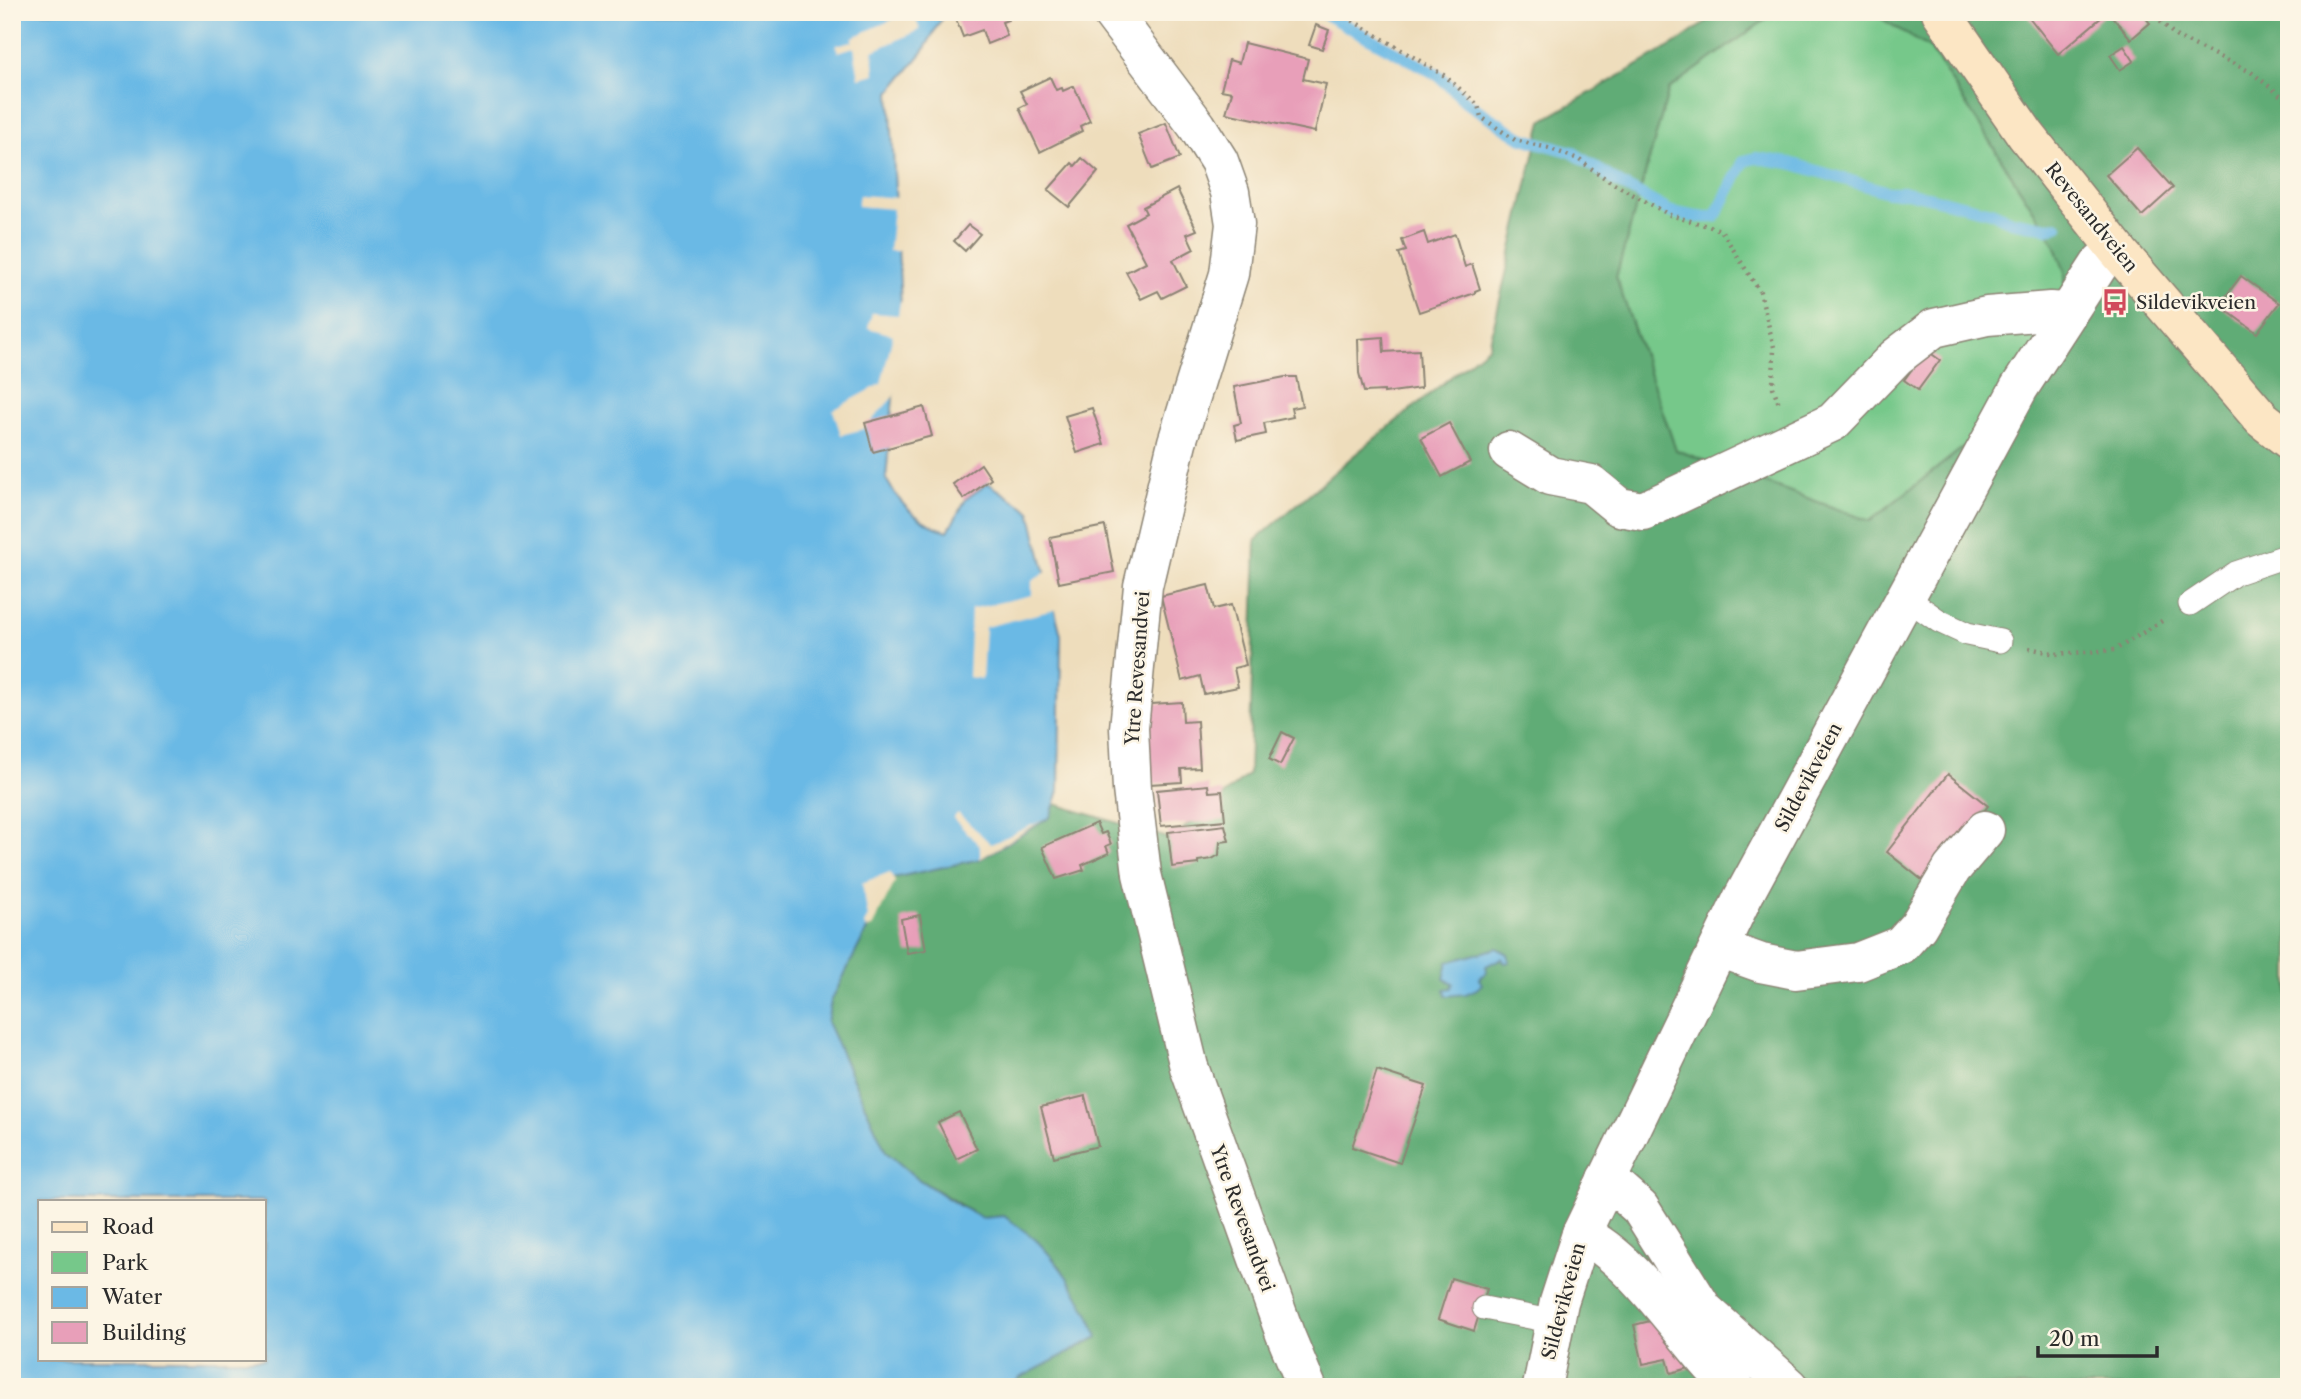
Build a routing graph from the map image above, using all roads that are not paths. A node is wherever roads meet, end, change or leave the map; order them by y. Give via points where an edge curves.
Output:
1 (1111, 12) edge
2 (1941, 12) edge
3 (2117, 250) junction
4 (2068, 312) junction
5 (2289, 440) edge
6 (1509, 451) dead end
7 (2289, 555) edge
8 (1905, 597) junction
9 (2190, 604) road end
10 (2000, 641) road end
11 (1985, 830) dead end
12 (1719, 948) junction
13 (1607, 1179) junction
14 (1581, 1234) junction
15 (1484, 1308) dead end
16 (1555, 1322) junction
17 (1307, 1387) edge
18 (1542, 1387) edge
19 (1735, 1387) edge
20 (1790, 1387) edge

1 - 17 street, Ytre Revesandvei via 1219,161 1235,224 1229,274 1177,442 1143,586 1129,728 1132,789 1142,874 1189,1068
2 - 3 main road, Revesandveien via 2026,135
3 - 4 street, Sildevikveien via 2101,262
3 - 5 main road, Revesandveien via 2262,419
4 - 6 street via 1987,316 1934,328 1896,358 1833,422 1643,511 1619,507 1591,484 1550,476
4 - 8 street, Sildevikveien via 2019,388
7 - 9 lane via 2236,573
8 - 10 lane via 1967,634
8 - 12 street, Sildevikveien
11 - 12 street via 1952,869 1918,926 1901,945 1858,962 1796,970
12 - 13 street, Sildevikveien
13 - 14 street, Sildevikveien
13 - 20 street via 1640,1208 1704,1310
14 - 16 street, Sildevikveien
14 - 19 street via 1596,1241 1642,1284
15 - 16 lane
16 - 18 street, Sildevikveien

